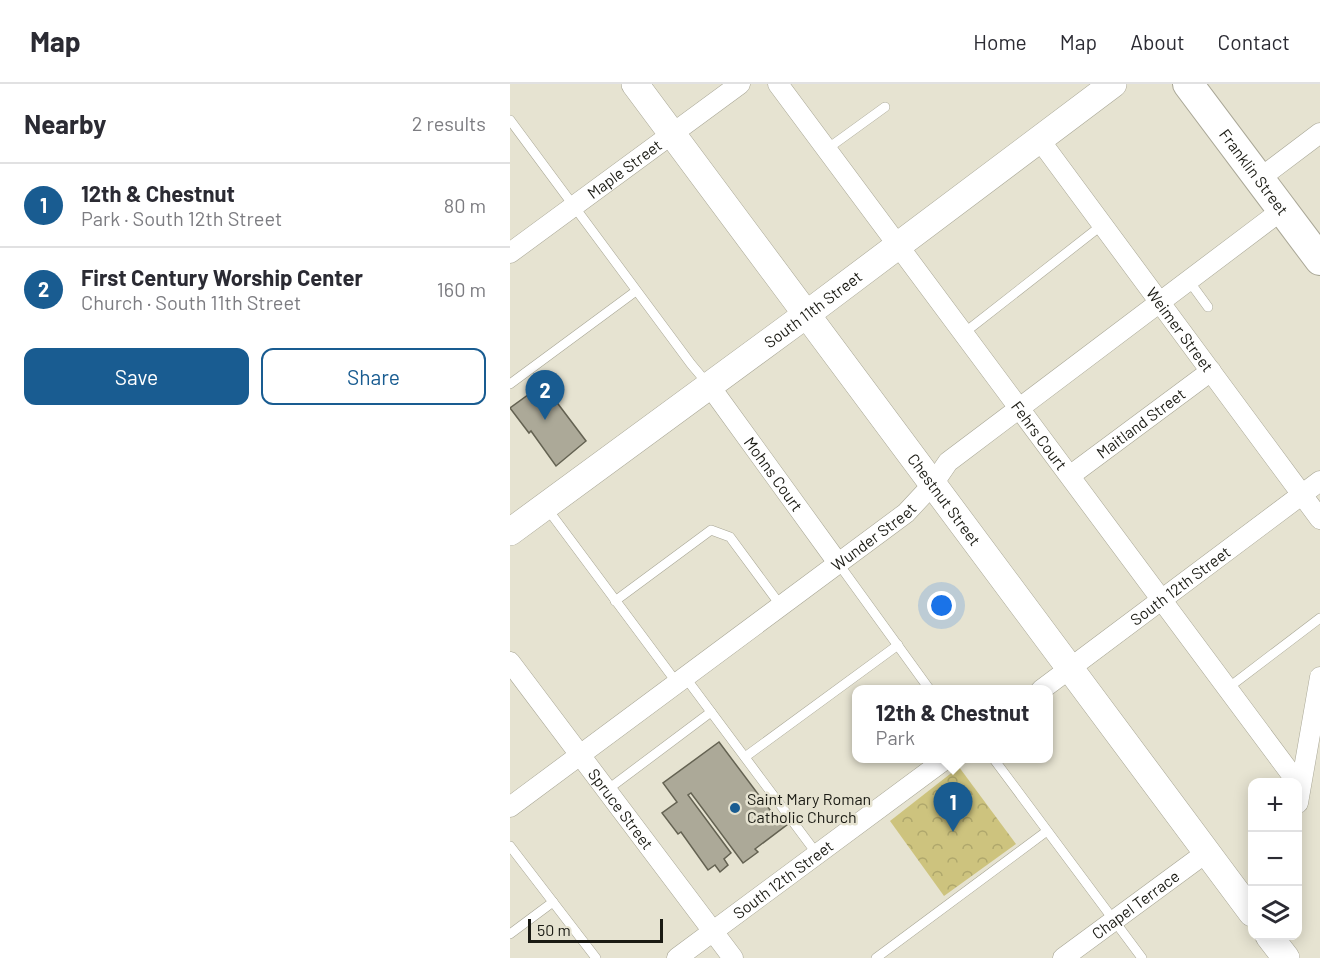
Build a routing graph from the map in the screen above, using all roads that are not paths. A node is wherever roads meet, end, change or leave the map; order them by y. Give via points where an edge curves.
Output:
1 (635, 84) edge
2 (740, 84) edge
3 (778, 84) edge
4 (1113, 84) edge
5 (1188, 84) edge
6 (885, 106) dead end
7 (511, 124) edge
8 (1320, 133) edge
9 (673, 135) junction
10 (1039, 140) junction
11 (827, 149) junction
12 (1259, 178) junction
13 (573, 207) junction
14 (1282, 210) junction
15 (1102, 225) junction
16 (898, 245) junction
17 (510, 253) edge
18 (1320, 260) edge
19 (1189, 280) junction
20 (636, 291) junction
21 (1161, 302) junction
22 (1208, 307) dead end
23 (807, 314) junction
24 (964, 333) junction
25 (1211, 371) junction
26 (510, 384) edge
27 (709, 385) junction
28 (1020, 408) junction
29 (1071, 476) junction
30 (933, 484) junction
31 (1313, 488) edge
32 (545, 506) junction
33 (1320, 519) edge
34 (510, 532) edge
35 (838, 563) junction
36 (1162, 599) junction
37 (615, 601) junction
38 (781, 606) junction
39 (1320, 618) edge
40 (898, 645) junction
41 (1071, 668) junction
42 (513, 671) edge
43 (1320, 678) edge
44 (681, 680) junction
45 (926, 685) edge
46 (1048, 685) edge
47 (1228, 688) junction
48 (711, 712) junction
49 (581, 755) junction
50 (745, 757) junction
51 (942, 763) edge
52 (996, 763) edge
53 (1288, 778) edge
54 (1302, 778) edge
55 (607, 790) junction
56 (510, 807) edge
57 (1047, 831) junction
58 (510, 846) edge
59 (1208, 852) junction
60 (818, 854) junction
61 (553, 902) junction
62 (1248, 907) edge
63 (1114, 920) junction
64 (713, 931) junction
65 (510, 934) edge
66 (880, 957) edge
67 (596, 958) edge
68 (676, 958) edge
69 (733, 958) edge
70 (1062, 958) edge
71 (1142, 958) edge

1 - 9 street, Chestnut Street
2 - 9 street, Maple Street
3 - 11 street, Fehrs Court
4 - 10 street, South 11th Street
5 - 12 main road, Franklin Street
6 - 11 lane
7 - 13 lane
8 - 12 street
9 - 13 street, Maple Street
9 - 23 street, Chestnut Street
10 - 15 street, Weimer Street
10 - 16 street, South 11th Street
11 - 16 street, Fehrs Court
12 - 14 main road, Franklin Street
13 - 17 street, Maple Street
13 - 20 lane
14 - 18 main road, Franklin Street
14 - 19 street, Wunder Street
15 - 21 street, Weimer Street
15 - 24 lane
16 - 23 street, South 11th Street
16 - 24 street, Fehrs Court
19 - 21 street, Wunder Street
19 - 22 lane
20 - 26 lane
20 - 27 lane
21 - 25 street, Weimer Street
21 - 28 street, Wunder Street
23 - 27 street, South 11th Street
23 - 30 street, Chestnut Street
24 - 28 street, Fehrs Court
25 - 29 street, Maitland Street
25 - 31 street, Weimer Street
27 - 32 street, South 11th Street
27 - 35 street, Mohns Court
28 - 29 street, Fehrs Court
28 - 30 street, Wunder Street via 948,462
29 - 36 street, Fehrs Court
30 - 35 street, Wunder Street via 906,513
30 - 41 street, Chestnut Street
31 - 33 street, Weimer Street
31 - 36 street, South 12th Street
32 - 34 street, South 11th Street
32 - 37 lane
35 - 38 street, Wunder Street
35 - 40 lane
36 - 41 street, South 12th Street
36 - 47 street, Fehrs Court
37 - 38 lane via 711,530 730,537
37 - 44 lane
38 - 44 street, Wunder Street
39 - 47 lane
40 - 45 lane
40 - 50 lane
41 - 46 street, South 12th Street
41 - 59 street, Chestnut Street
42 - 49 street, Spruce Street
43 - 54 street
44 - 48 lane
44 - 49 street, Wunder Street
47 - 53 street, Fehrs Court
48 - 50 lane
48 - 55 lane
49 - 55 street, Spruce Street
49 - 56 street, Wunder Street
50 - 60 lane
51 - 60 street, South 12th Street
52 - 57 lane
55 - 64 street, Spruce Street
57 - 63 lane
57 - 66 lane
58 - 61 lane
59 - 62 street, Chestnut Street
59 - 63 street, Chapel Terrace
60 - 64 street, South 12th Street
61 - 65 lane
61 - 67 lane
63 - 70 street, Chapel Terrace
63 - 71 lane
64 - 68 street, South 12th Street
64 - 69 street, Spruce Street

